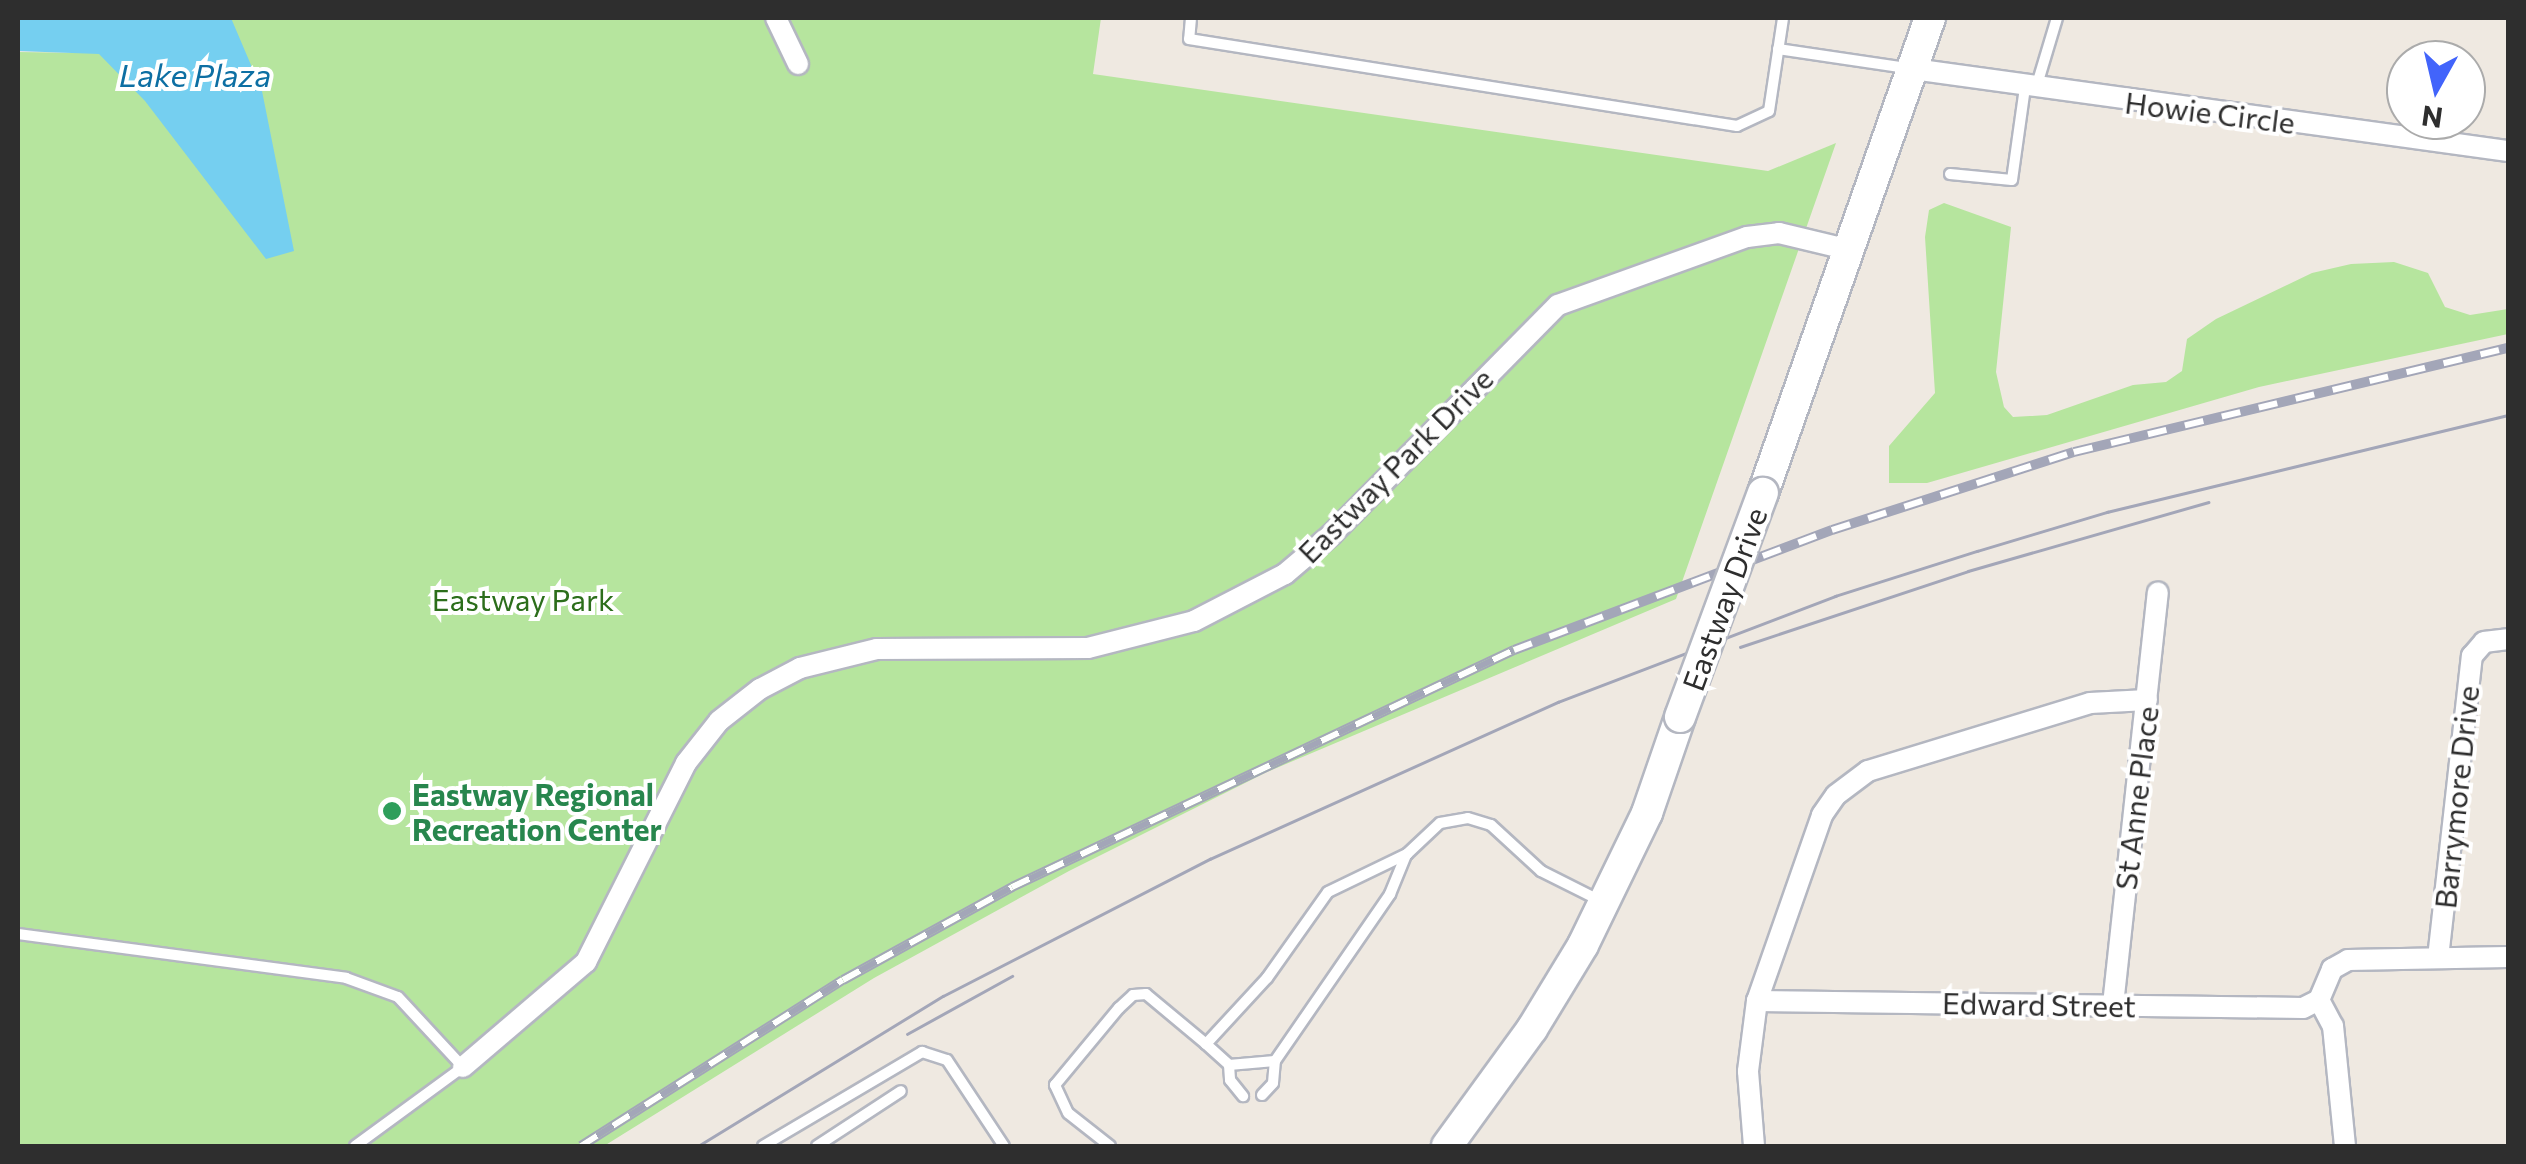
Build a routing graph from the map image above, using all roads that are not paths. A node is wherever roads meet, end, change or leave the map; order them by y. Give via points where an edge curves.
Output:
1 (776, 18) edge
2 (1192, 18) edge
3 (1783, 18) edge
4 (1930, 18) edge
5 (2057, 18) edge
6 (1778, 48) junction
7 (798, 64) dead end
8 (1913, 68) junction
9 (2031, 88) junction
10 (2508, 151) edge
11 (1950, 174) dead end
12 (1850, 250) junction
13 (2158, 592) dead end
14 (2508, 640) edge
15 (2147, 700) junction
16 (1406, 854) junction
17 (1604, 903) junction
18 (18, 934) edge
19 (2508, 957) edge
20 (2438, 958) junction
21 (2319, 1000) junction
22 (1757, 1001) junction
23 (2113, 1005) junction
24 (1206, 1044) junction
25 (1275, 1061) junction
26 (1229, 1065) junction
27 (462, 1068) junction
28 (901, 1091) dead end
29 (1262, 1095) dead end
30 (1243, 1096) dead end
31 (355, 1146) edge
32 (763, 1146) edge
33 (817, 1146) edge
34 (1004, 1146) edge
35 (1110, 1146) edge
36 (1446, 1146) edge
37 (1754, 1146) edge
38 (2346, 1146) edge

1 - 7 street
2 - 6 lane via 1189,39 1737,126 1769,111
3 - 6 lane
4 - 8 main road, Eastway Drive
5 - 9 lane
6 - 8 lane
8 - 9 street, Howie Circle
8 - 12 main road, Eastway Drive
9 - 10 street, Howie Circle
9 - 11 lane via 2012,180
12 - 17 main road, Eastway Drive, bridge via 1647,813
12 - 27 street, Eastway Park Drive via 1779,233 1747,237 1558,305 1332,535 1285,574 1194,621 1088,648 877,648 800,668 760,690 720,721 686,763 586,962
13 - 15 street, St Anne Place
14 - 20 street, Barrymore Drive via 2484,642 2472,656
15 - 22 street via 2090,703 1852,780 1822,816
15 - 23 street, St Anne Place
16 - 17 lane via 1440,823 1468,818 1490,825 1541,870
16 - 24 lane via 1328,892 1267,978
16 - 25 lane via 1390,894
17 - 36 main road, Eastway Drive via 1532,1029
18 - 27 lane via 360,980 398,997
19 - 20 street
20 - 21 street via 2336,965
21 - 23 street, Edward Street via 2303,1008
21 - 38 street via 2333,1026
22 - 23 street, Edward Street
22 - 37 street via 1748,1071
24 - 26 lane
24 - 35 lane via 1146,994 1118,1008 1056,1084 1068,1114
25 - 26 lane
25 - 29 lane via 1273,1083
26 - 30 lane via 1230,1080
27 - 31 lane
28 - 33 lane
32 - 34 lane via 922,1052 947,1060

